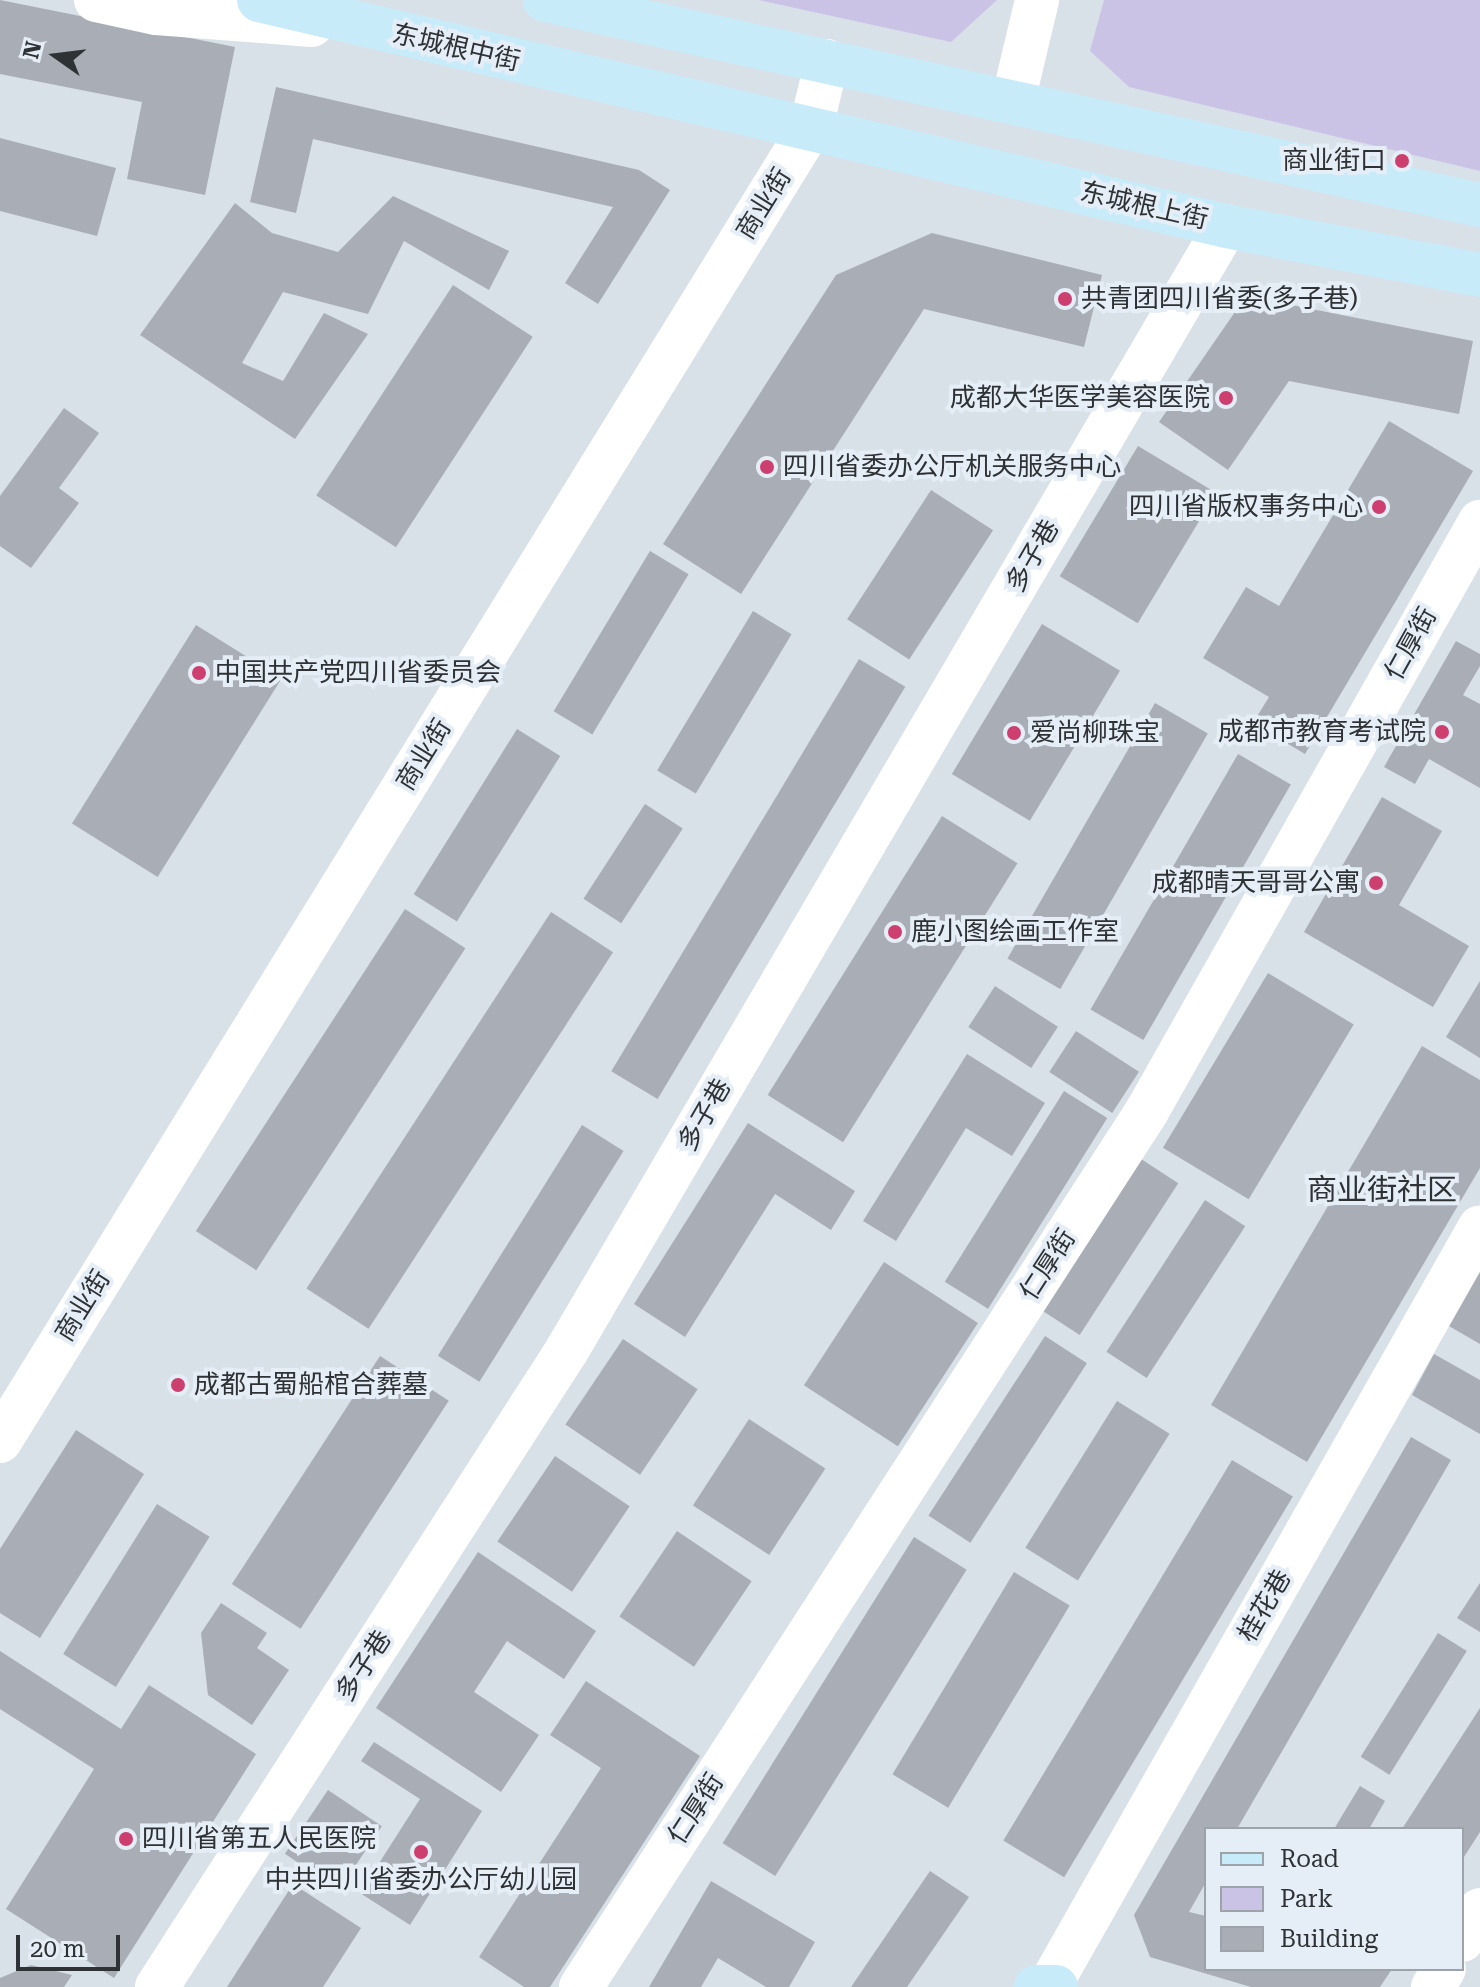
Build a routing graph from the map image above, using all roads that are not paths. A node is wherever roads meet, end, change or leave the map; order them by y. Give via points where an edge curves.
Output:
1 (96, 0) edge
2 (259, 0) edge
3 (545, 0) edge
4 (1037, 0) edge
5 (378, 30) junction
6 (827, 61) junction
7 (1013, 101) junction
8 (811, 127) junction
9 (1480, 205) edge
10 (1226, 226) junction
11 (1480, 275) edge
12 (1480, 522) edge
13 (1480, 1227) edge
14 (0, 1441) edge
15 (1480, 1910) edge
16 (1464, 1937) edge
17 (1047, 1986) edge
18 (157, 1987) edge
19 (581, 1987) edge

1 - 5 street, 东城根中街 via 156,13
2 - 5 main road
3 - 6 main road
4 - 7 street
5 - 8 main road, 东城根中街
6 - 7 main road
6 - 8 street, 商业街
7 - 9 main road
8 - 10 main road, 东城根上街
8 - 14 street, 商业街
10 - 11 main road, 东城根上街
10 - 18 street, 多子巷 via 567,1350
12 - 19 street, 仁厚街 via 1147,1111
13 - 17 street, 桂花巷
15 - 16 street

